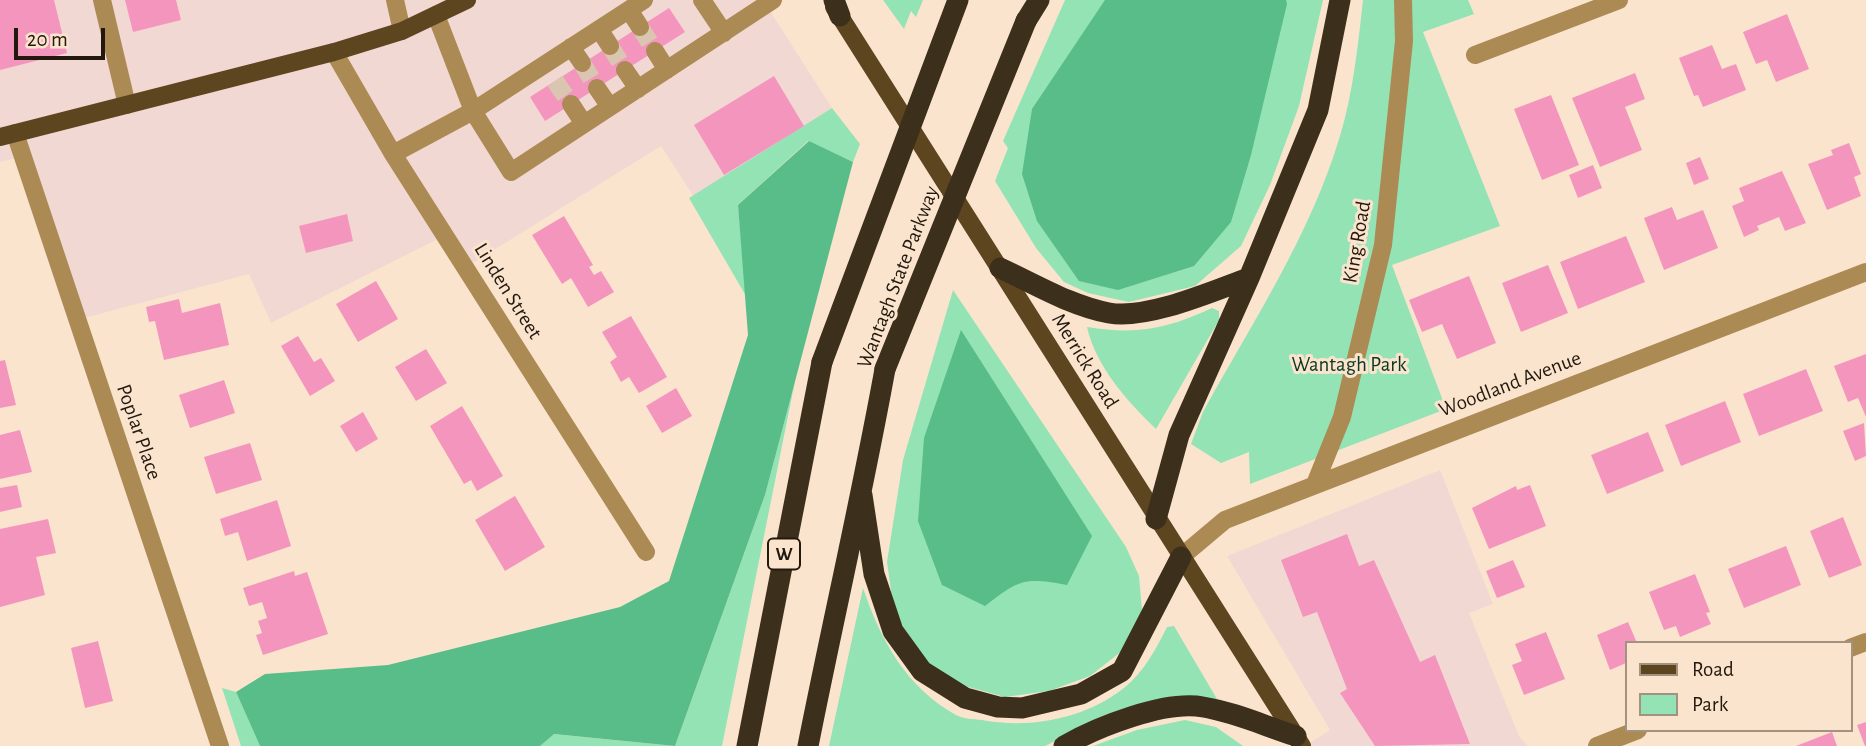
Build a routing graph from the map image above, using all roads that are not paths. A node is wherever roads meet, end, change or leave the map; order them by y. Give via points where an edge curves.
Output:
1 (102, 0) edge
2 (395, 0) edge
3 (467, 0) edge
4 (645, 0) edge
5 (702, 0) edge
6 (773, 0) edge
7 (958, 0) edge
8 (1037, 0) edge
9 (1340, 0) edge
10 (1404, 0) edge
11 (1619, 0) edge
12 (834, 5) edge
13 (629, 10) junction
14 (436, 15) junction
15 (639, 27) tunnel mouth
16 (599, 29) junction
17 (402, 31) junction
18 (724, 33) junction
19 (610, 46) tunnel mouth
20 (571, 47) junction
21 (655, 51) tunnel mouth
22 (334, 52) junction
23 (1475, 55) dead end
24 (582, 64) tunnel mouth
25 (545, 65) junction
26 (667, 69) junction
27 (625, 70) tunnel mouth
28 (555, 80) tunnel mouth
29 (597, 88) tunnel mouth
30 (638, 89) junction
31 (571, 104) tunnel mouth
32 (127, 105) junction
33 (610, 107) junction
34 (473, 111) junction
35 (584, 124) junction
36 (7, 135) edge
37 (393, 154) junction
38 (1000, 268) junction
39 (1866, 272) edge
40 (1249, 278) junction
41 (1315, 484) junction
42 (862, 495) junction
43 (1156, 519) junction
44 (646, 552) dead end
45 (1181, 557) junction
46 (1633, 732) edge
47 (1299, 741) edge
48 (220, 746) edge
49 (747, 746) edge
50 (808, 746) edge
51 (1064, 746) edge
52 (1597, 746) edge

1 - 32 street
2 - 17 street
3 - 14 main road
4 - 13 street
5 - 18 street
6 - 18 street
7 - 49 highway, Wantagh State Parkway / W, bridge via 822,362
8 - 42 highway, Wantagh State Parkway, bridge via 885,369
9 - 40 highway via 1318,110
10 - 41 street, King Road via 1404,41 1383,244 1342,417
11 - 23 street
12 - 38 main road, Merrick Road
13 - 15 street
13 - 16 street
14 - 17 main road
14 - 34 street
16 - 19 street
16 - 20 street
17 - 22 main road
18 - 26 street
20 - 24 street
20 - 25 street
21 - 26 street
22 - 32 main road
22 - 37 street, Linden Street
25 - 28 street
25 - 34 street
26 - 30 street
27 - 30 street
29 - 33 street
30 - 33 street
31 - 35 street
32 - 36 main road
33 - 35 street
34 - 35 street via 511,172
34 - 37 street
36 - 48 street, Poplar Place
37 - 44 street, Linden Street
38 - 40 highway via 1063,298 1111,314 1160,309
38 - 43 main road, Merrick Road
39 - 41 street, Woodland Avenue
40 - 43 highway via 1179,435
41 - 45 street, Woodland Avenue via 1226,520
42 - 45 highway via 874,574 893,631 922,671 965,698 998,706 1022,708 1081,694 1122,671
42 - 50 highway, Wantagh State Parkway
43 - 45 main road, Merrick Road
45 - 47 main road, Merrick Road
46 - 52 street
47 - 51 highway via 1202,706 1151,712

